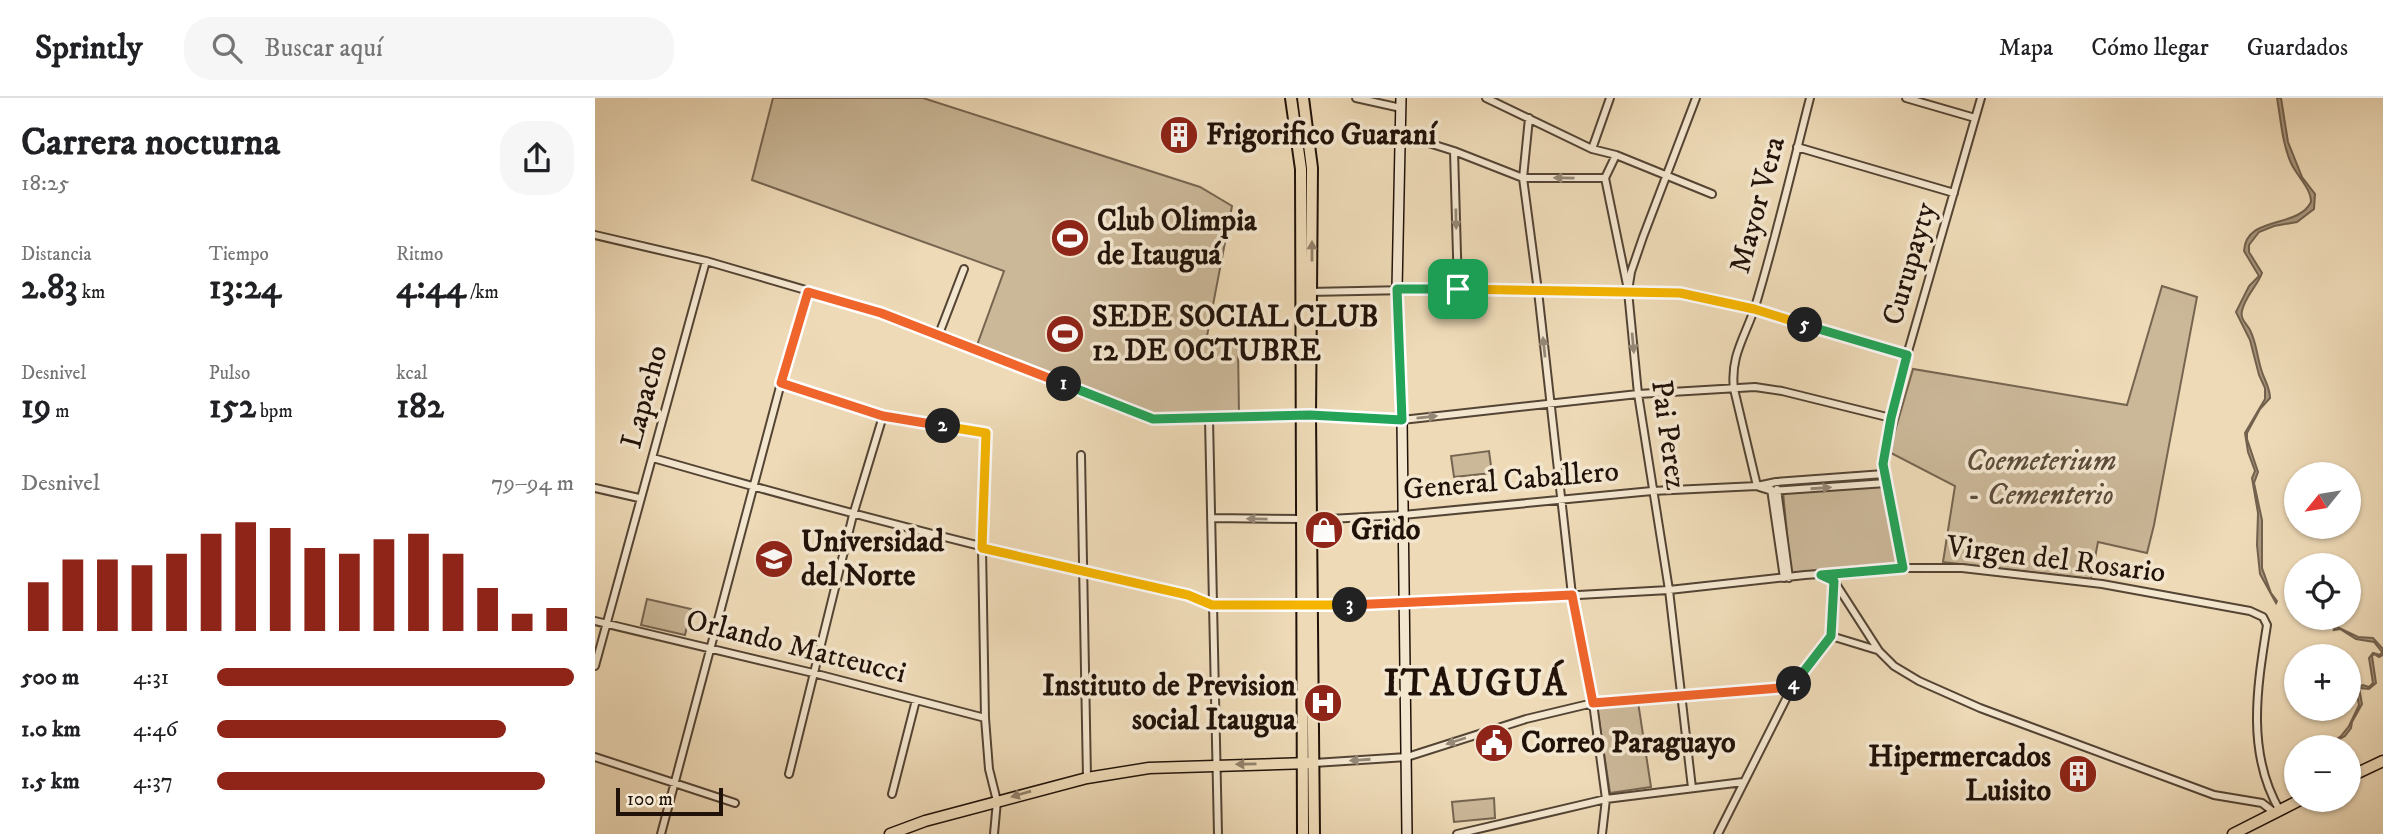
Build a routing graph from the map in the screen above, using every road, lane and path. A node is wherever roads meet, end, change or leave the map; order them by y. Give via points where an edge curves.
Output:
1 (1291, 98) edge
2 (1303, 98) edge
3 (1356, 98) edge
4 (1486, 98) edge
5 (1610, 98) edge
6 (1696, 98) edge
7 (1811, 98) edge
8 (1906, 98) edge
9 (1981, 98) edge
10 (1401, 103) edge
11 (1529, 118) junction
12 (1975, 118) junction
13 (1400, 134) junction
14 (1797, 148) junction
15 (1592, 149) junction
16 (1454, 150) junction
17 (1616, 155) junction
18 (1667, 175) junction
19 (1523, 178) junction
20 (1605, 178) junction
21 (1712, 194) dead end
22 (1954, 194) junction
23 (595, 235) edge
24 (706, 261) junction
25 (964, 268) dead end
26 (1397, 289) junction
27 (1458, 289) junction
28 (1538, 291) junction
29 (1628, 291) junction
30 (808, 292) junction
31 (1306, 292) junction
32 (1754, 309) junction
33 (939, 334) junction
34 (1907, 355) junction
35 (781, 383) junction
36 (1734, 389) junction
37 (1638, 394) junction
38 (1551, 403) junction
39 (883, 416) junction
40 (1306, 416) junction
41 (1891, 418) junction
42 (1209, 419) junction
43 (1402, 420) junction
44 (1081, 455) dead end
45 (653, 458) junction
46 (1884, 474) junction
47 (1886, 483) junction
48 (1757, 486) junction
49 (754, 487) junction
50 (1774, 487) junction
51 (595, 488) edge
52 (1652, 491) junction
53 (639, 498) junction
54 (1561, 499) junction
55 (853, 515) junction
56 (1403, 515) junction
57 (1211, 518) junction
58 (1307, 519) junction
59 (982, 548) junction
60 (1903, 568) junction
61 (1083, 572) junction
62 (1821, 575) junction
63 (1787, 578) junction
64 (1834, 581) junction
65 (1669, 590) junction
66 (1572, 595) junction
67 (1403, 604) junction
68 (1212, 605) junction
69 (1308, 605) junction
70 (595, 621) edge
71 (607, 624) junction
72 (1831, 636) junction
73 (710, 650) junction
74 (1878, 651) junction
75 (595, 666) edge
76 (813, 673) junction
77 (1792, 687) junction
78 (1681, 696) junction
79 (916, 700) junction
80 (1593, 703) junction
81 (985, 718) junction
82 (595, 757) edge
83 (1407, 757) junction
84 (2383, 761) edge
85 (1309, 763) junction
86 (1215, 765) junction
87 (2361, 771) edge
88 (789, 774) dead end
89 (1087, 778) junction
90 (674, 782) junction
91 (1743, 782) junction
92 (1692, 788) junction
93 (892, 794) dead end
94 (1606, 799) junction
95 (997, 801) junction
96 (735, 803) dead end
97 (2284, 809) edge
98 (2278, 812) junction
99 (661, 834) edge
100 (890, 834) edge
101 (994, 834) edge
102 (1218, 834) edge
103 (1303, 834) edge
104 (1314, 834) edge
105 (1407, 834) edge
106 (1457, 834) edge
107 (1602, 834) edge
108 (1718, 834) edge
109 (2233, 834) edge

1 - 31 highway via 1301,169
31 -> 2 highway via 1312,168
3 - 10 street
4 - 11 street
5 - 15 street
6 - 18 street, Pai Perez
7 - 14 street, Mayor Vera
8 - 12 street
9 - 12 street, Curupayty
10 - 13 street
11 - 15 street
11 - 19 street
12 - 22 street, Curupayty
13 - 16 street
13 - 26 street
14 - 22 street
14 - 32 street, Mayor Vera
15 - 17 street
16 - 19 street
16 -> 27 street
17 - 18 street
17 - 20 street
18 - 21 street
18 - 29 street, Pai Perez
20 -> 19 street
19 - 28 street
20 - 29 street
22 - 34 street, Curupayty
23 - 24 street
24 - 30 street
24 - 45 street, Lapacho
25 - 33 street
26 - 27 street
26 - 31 street
26 - 43 street
27 - 28 street
28 - 29 street
38 -> 28 street
29 - 32 street via 1680,293
29 -> 37 street, Pai Perez
30 - 33 street
30 - 35 street
31 - 40 highway
32 - 34 street
32 - 36 street, Mayor Vera via 1735,358
33 - 42 street via 1153,419
34 - 41 street, Curupayty
35 - 39 street
35 - 49 street
36 - 37 street
36 - 41 street via 1782,391
36 - 48 street, Mayor Vera
37 - 38 street
37 - 52 street, Pai Perez
43 -> 38 street
38 - 54 street
39 - 55 street
39 - 59 street via 986,433
40 - 42 street
40 - 43 street
40 - 58 highway
41 - 46 street, Curupayty
42 - 57 street
43 - 56 street
44 - 61 street
45 - 49 street, Virgen del Rosario
45 - 53 street, Lapacho
46 - 47 street, Curupayty
46 - 50 street, General Caballero
50 -> 47 street, General Caballero
47 - 60 street, Curupayty
48 - 50 street, General Caballero
48 - 52 street, General Caballero
49 - 55 street, Virgen del Rosario
49 - 73 street
50 - 63 street
51 - 53 street
52 - 54 street, General Caballero
52 - 65 street, Pai Perez
53 - 71 street, Lapacho
54 - 56 street, General Caballero
54 - 66 street
55 - 59 street, Virgen del Rosario
55 - 76 street
56 - 58 street, General Caballero
56 - 67 street
58 -> 57 street, General Caballero
57 - 68 street
58 - 69 highway
59 - 61 street, Virgen del Rosario
59 - 81 street
60 - 62 street, Virgen del Rosario
60 - 98 street, Virgen del Rosario via 1962,568 2102,584 2260,615 2267,625 2257,683 2256,728
61 - 68 street, Virgen del Rosario via 1188,595
61 - 89 street
62 - 63 street, Virgen del Rosario
62 - 64 street
63 - 65 street, Virgen del Rosario
64 - 72 street
64 - 74 street
65 - 66 street, Virgen del Rosario
65 - 78 street, Pai Perez
66 - 67 street, Virgen del Rosario
66 - 80 street
67 - 69 street, Virgen del Rosario
67 - 83 street
68 - 69 street, Virgen del Rosario
68 - 86 street
69 - 85 highway
70 - 71 street, Orlando Matteucci
71 - 73 street, Orlando Matteucci
71 - 75 street, Lapacho
72 - 74 street
72 - 77 street
73 - 76 street, Orlando Matteucci
73 - 90 street
74 - 98 street via 1894,667 1980,708 2214,795 2262,803
76 - 79 street, Orlando Matteucci
76 - 88 street
77 - 78 street
77 - 91 street
78 - 80 street
78 - 92 street, Pai Perez
79 - 81 street, Orlando Matteucci
79 - 93 street
80 -> 83 street
80 - 94 street
81 - 95 street
82 - 90 street
83 -> 85 street
83 - 105 street
84 - 87 main road
85 -> 86 main road
85 - 103 highway
85 - 104 highway
86 - 89 main road via 1149,768
86 - 102 street
89 -> 95 main road
90 - 96 street
90 - 99 street
91 - 92 street
91 - 108 street
92 - 94 street
94 - 106 street
94 - 107 street
95 - 100 main road
95 - 101 street
97 - 98 main road
98 - 109 main road

